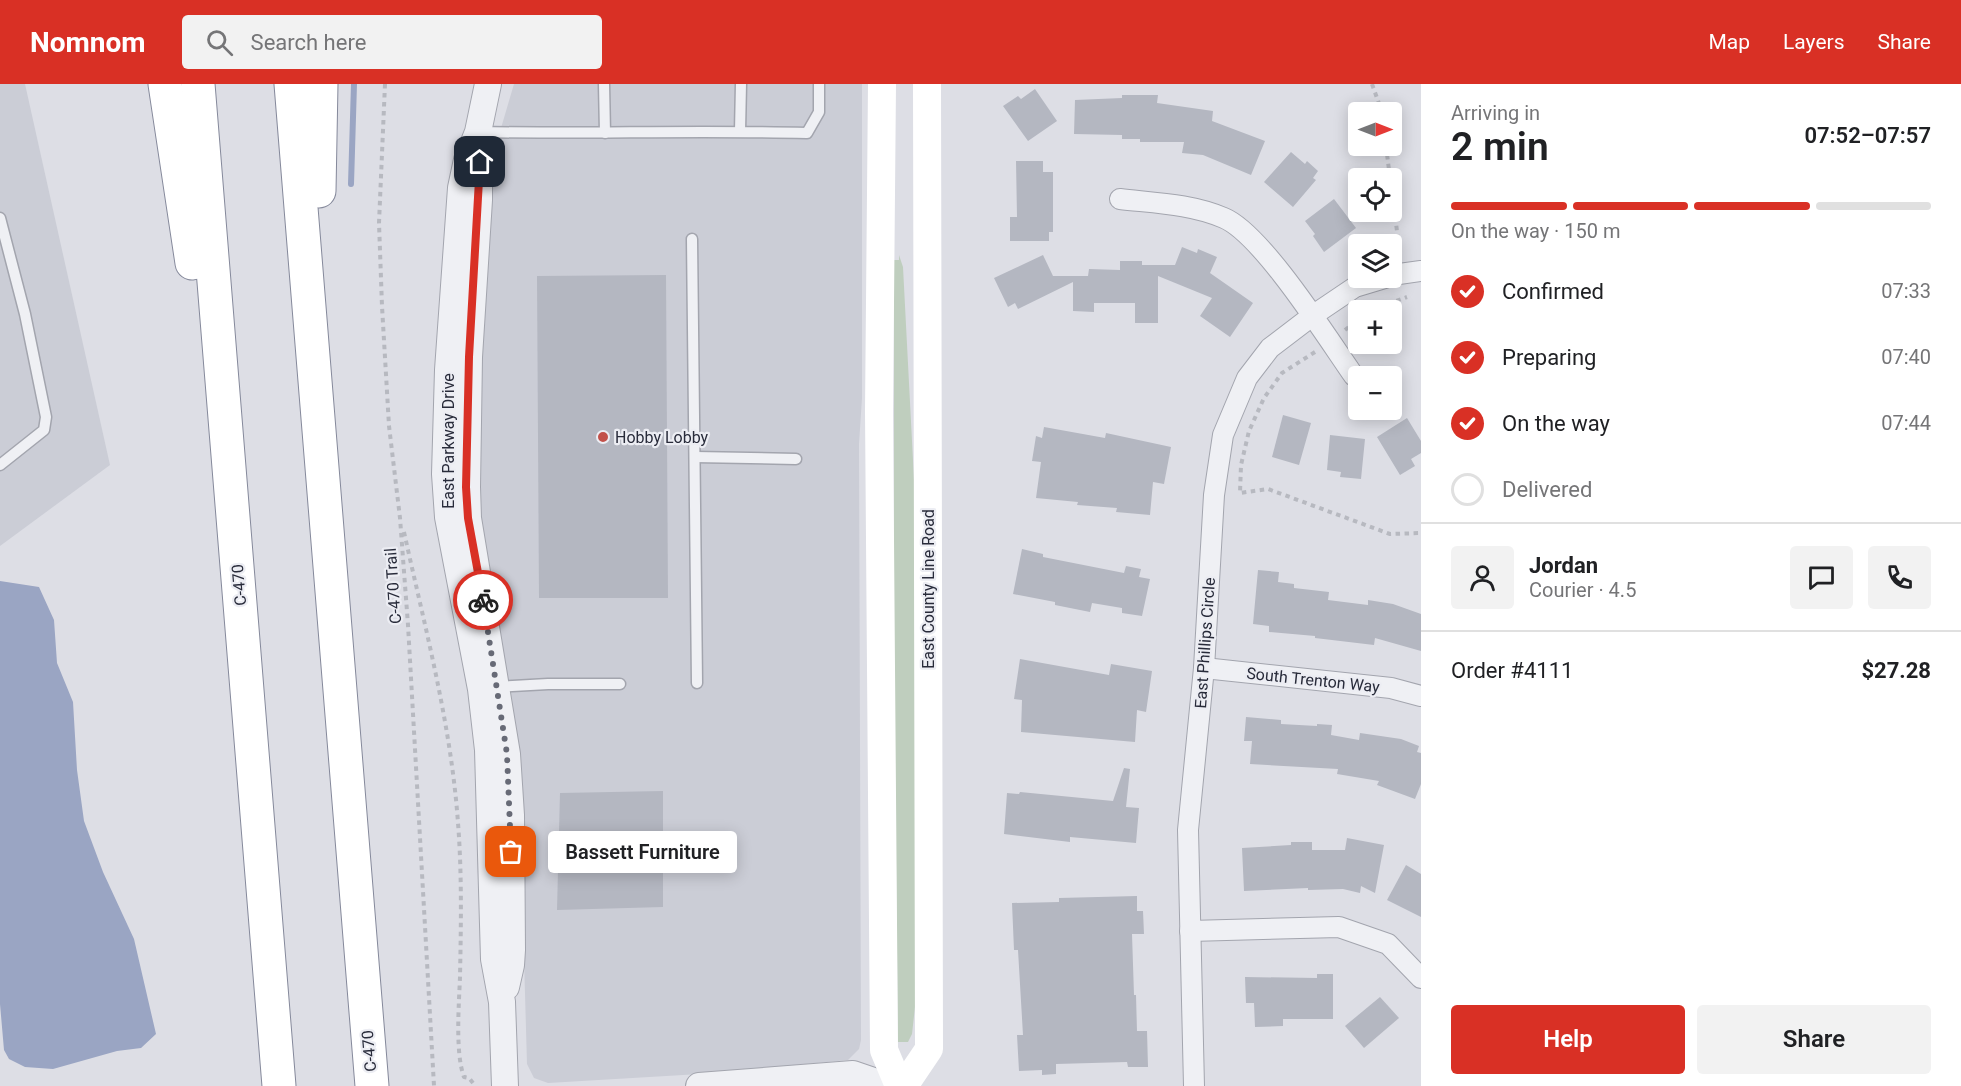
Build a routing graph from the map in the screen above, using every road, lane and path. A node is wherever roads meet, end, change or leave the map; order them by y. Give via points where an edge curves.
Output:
1 (165, 84) edge
2 (198, 84) edge
3 (291, 84) edge
4 (321, 84) edge
5 (385, 84) edge
6 (488, 84) edge
7 (604, 84) edge
8 (741, 84) edge
9 (819, 84) edge
10 (882, 84) edge
11 (927, 84) edge
12 (1372, 84) edge
13 (1378, 102) edge
14 (740, 131) junction
15 (478, 132) junction
16 (605, 133) junction
17 (1120, 199) dead end
18 (0, 218) edge
19 (692, 239) dead end
20 (1421, 271) edge
21 (1402, 274) edge
22 (1354, 288) edge
23 (1407, 297) dead end
24 (1397, 300) edge
25 (1312, 316) junction
26 (1348, 328) edge
27 (1330, 342) junction
28 (1348, 368) edge
29 (317, 420) junction
30 (695, 457) junction
31 (796, 459) dead end
32 (0, 465) edge
33 (400, 518) junction
34 (1421, 533) edge
35 (241, 611) junction
36 (1204, 668) junction
37 (697, 683) dead end
38 (620, 684) dead end
39 (489, 688) junction
40 (1421, 696) edge
41 (1190, 931) junction
42 (1421, 978) edge
43 (473, 1083) dead end
44 (279, 1086) edge
45 (372, 1086) edge
46 (434, 1086) edge
47 (505, 1086) edge
48 (699, 1086) edge
49 (888, 1086) edge
50 (899, 1086) edge
51 (904, 1086) edge
52 (1194, 1086) edge

1 - 35 highway via 189,242 221,560
2 - 35 highway, C-470
3 - 29 highway, C-470
4 - 29 highway
5 - 33 path, C-470 Trail via 379,236 389,426
6 - 15 street, East Parkway Drive
7 - 16 lane
8 - 14 lane
9 - 14 lane via 819,112 807,133
10 - 50 main road via 879,423 884,1050
11 - 51 main road, East County Line Road via 929,1049
12 - 13 path
14 - 16 lane
15 - 16 lane
15 - 39 street, East Parkway Drive via 461,188 445,474 456,563
17 - 25 street via 1192,208 1225,219 1249,236
18 - 32 lane via 46,417 44,430
19 - 30 lane
20 - 21 street
22 - 25 street, East Phillips Circle
23 - 24 path
25 - 27 street
25 - 36 street, East Phillips Circle via 1270,348 1247,378 1223,435 1214,495
26 - 27 path
27 - 28 street
27 - 34 path via 1282,373 1264,398 1249,431 1241,465 1240,493 1268,489 1390,534
29 - 45 highway, C-470
30 - 31 lane
30 - 37 lane
33 - 43 path via 450,740 459,824 461,1065 464,1077
33 - 46 path, C-470 Trail
35 - 44 highway, C-470
36 - 40 street, South Trenton Way via 1390,688
36 - 41 street, East Phillips Circle via 1188,830
38 - 39 lane
39 - 47 street, East Parkway Drive via 494,958 502,1002
41 - 42 street via 1339,927 1388,944
41 - 52 street, East Phillips Circle
48 - 49 street via 853,1074

